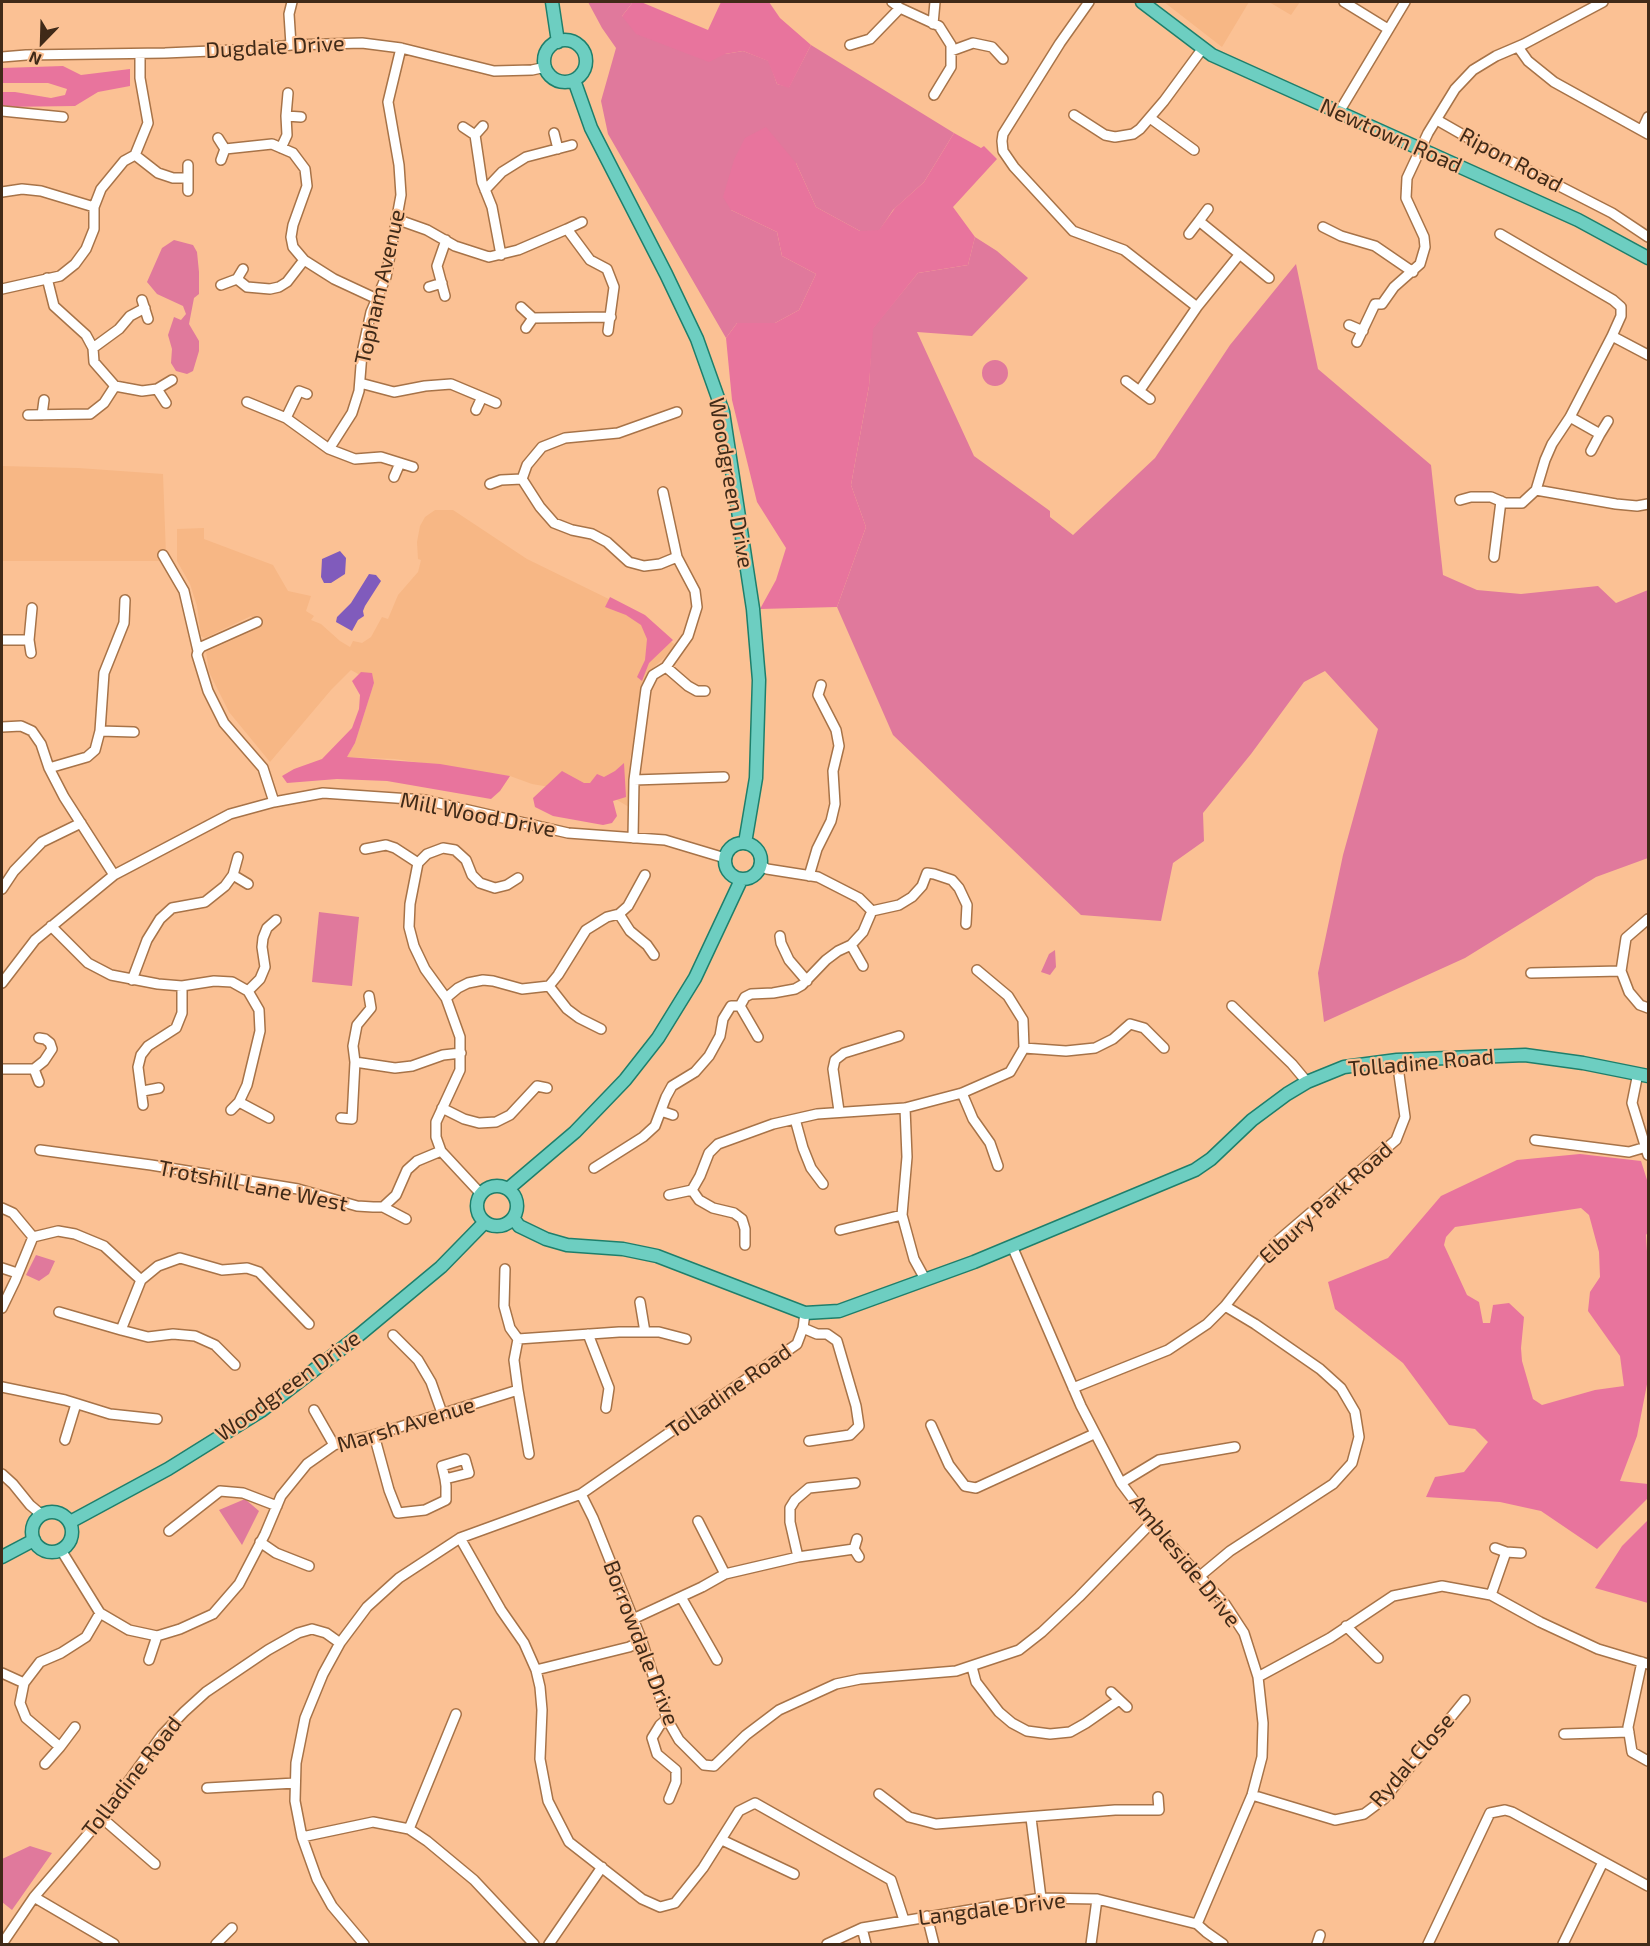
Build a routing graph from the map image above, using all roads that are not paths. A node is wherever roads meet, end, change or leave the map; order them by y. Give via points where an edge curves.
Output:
1 (292, 2) edge
2 (552, 2) edge
3 (935, 2) edge
4 (1089, 2) edge
5 (1142, 2) edge
6 (1344, 2) edge
7 (1405, 2) edge
8 (1603, 2) edge
9 (896, 5) edge
10 (933, 24) junction
11 (1388, 29) junction
12 (558, 42) junction
13 (291, 45) junction
14 (850, 45) dead end
15 (1518, 47) junction
16 (401, 48) junction
17 (1203, 48) junction
18 (951, 51) junction
19 (140, 54) junction
20 (2, 57) edge
21 (1003, 59) dead end
22 (546, 67) junction
23 (574, 80) junction
24 (288, 93) dead end
25 (934, 95) dead end
26 (2, 111) edge
27 (1339, 112) junction
28 (1074, 115) dead end
29 (286, 116) junction
30 (63, 117) dead end
31 (301, 117) dead end
32 (1648, 117) edge
33 (1150, 118) junction
34 (1437, 120) junction
35 (483, 126) dead end
36 (463, 127) dead end
37 (554, 132) dead end
38 (1645, 132) edge
39 (475, 135) junction
40 (218, 138) dead end
41 (572, 145) dead end
42 (281, 148) junction
43 (1420, 148) junction
44 (225, 149) junction
45 (558, 149) junction
46 (1194, 150) dead end
47 (135, 155) junction
48 (221, 160) dead end
49 (188, 165) dead end
50 (187, 178) junction
51 (485, 190) junction
52 (188, 191) dead end
53 (2, 192) edge
54 (94, 207) junction
55 (1208, 208) dead end
56 (396, 219) junction
57 (1199, 220) junction
58 (582, 222) dead end
59 (1323, 226) dead end
60 (567, 229) junction
61 (1189, 234) dead end
62 (1500, 234) dead end
63 (1648, 237) edge
64 (446, 240) junction
65 (501, 255) junction
66 (1239, 255) junction
67 (1648, 258) edge
68 (304, 260) junction
69 (243, 269) dead end
70 (1413, 272) junction
71 (47, 278) junction
72 (1269, 278) dead end
73 (237, 279) junction
74 (442, 283) junction
75 (221, 285) dead end
76 (429, 287) dead end
77 (2, 289) edge
78 (446, 296) dead end
79 (377, 298) junction
80 (521, 306) dead end
81 (1197, 307) junction
82 (610, 317) junction
83 (533, 318) junction
84 (148, 319) dead end
85 (1350, 325) dead end
86 (526, 328) dead end
87 (608, 331) dead end
88 (1363, 331) junction
89 (1612, 336) junction
90 (1357, 342) dead end
91 (93, 348) junction
92 (1648, 355) edge
93 (172, 380) dead end
94 (1126, 381) dead end
95 (360, 382) junction
96 (115, 386) junction
97 (157, 389) junction
98 (1140, 390) junction
99 (299, 391) dead end
100 (482, 397) junction
101 (1150, 399) dead end
102 (44, 400) dead end
103 (247, 402) dead end
104 (166, 403) dead end
105 (496, 403) dead end
106 (476, 410) dead end
107 (677, 412) dead end
108 (28, 415) dead end
109 (42, 415) junction
110 (1570, 417) junction
111 (286, 418) junction
112 (1608, 421) dead end
113 (1600, 434) junction
114 (329, 449) junction
115 (1592, 451) dead end
116 (400, 463) junction
117 (413, 467) dead end
118 (394, 477) dead end
119 (522, 479) junction
120 (490, 484) dead end
121 (1536, 490) junction
122 (663, 492) dead end
123 (1460, 500) dead end
124 (1501, 501) junction
125 (1648, 504) edge
126 (163, 555) dead end
127 (677, 557) junction
128 (1494, 557) dead end
129 (125, 600) dead end
130 (32, 608) dead end
131 (256, 622) dead end
132 (2, 640) edge
133 (29, 640) junction
134 (198, 651) junction
135 (32, 653) dead end
136 (666, 667) junction
137 (821, 685) dead end
138 (705, 691) dead end
139 (2, 727) edge
140 (100, 731) junction
141 (134, 732) dead end
142 (49, 768) junction
143 (724, 777) dead end
144 (634, 780) junction
145 (274, 802) junction
146 (81, 823) junction
147 (633, 838) junction
148 (745, 843) junction
149 (365, 849) dead end
150 (237, 857) dead end
151 (725, 858) junction
152 (418, 863) junction
153 (761, 865) junction
154 (114, 875) junction
155 (233, 875) junction
156 (645, 875) dead end
157 (809, 876) junction
158 (518, 878) dead end
159 (741, 880) junction
160 (628, 883) dead end
161 (248, 884) dead end
162 (639, 888) junction
163 (2, 889) edge
164 (872, 911) junction
165 (619, 914) junction
166 (1648, 919) edge
167 (276, 920) dead end
168 (966, 924) dead end
169 (51, 926) junction
170 (780, 936) dead end
171 (851, 945) junction
172 (654, 955) dead end
173 (863, 966) dead end
174 (977, 970) dead end
175 (1621, 971) junction
176 (1531, 973) dead end
177 (132, 980) junction
178 (807, 981) junction
179 (2, 983) edge
180 (182, 986) junction
181 (549, 986) junction
182 (248, 991) junction
183 (369, 996) dead end
184 (446, 998) junction
185 (740, 1006) junction
186 (1233, 1006) dead end
187 (382, 1007) dead end
188 (372, 1008) junction
189 (1648, 1008) edge
190 (601, 1029) dead end
191 (899, 1036) dead end
192 (758, 1037) dead end
193 (39, 1038) dead end
194 (1024, 1048) junction
195 (1164, 1048) dead end
196 (461, 1053) junction
197 (1397, 1060) junction
198 (355, 1062) junction
199 (2, 1069) edge
200 (34, 1069) junction
201 (1643, 1074) edge
202 (39, 1082) dead end
203 (1307, 1082) junction
204 (159, 1088) dead end
205 (547, 1088) dead end
206 (143, 1091) junction
207 (962, 1093) junction
208 (239, 1102) junction
209 (143, 1106) dead end
210 (442, 1108) junction
211 (905, 1108) junction
212 (231, 1110) dead end
213 (661, 1111) junction
214 (839, 1111) junction
215 (673, 1115) dead end
216 (269, 1118) dead end
217 (341, 1118) dead end
218 (795, 1119) junction
219 (1535, 1140) dead end
220 (40, 1150) dead end
221 (441, 1151) junction
222 (1647, 1151) edge
223 (998, 1166) dead end
224 (594, 1168) dead end
225 (823, 1184) dead end
226 (508, 1189) junction
227 (692, 1190) junction
228 (481, 1194) junction
229 (669, 1195) dead end
230 (383, 1207) junction
231 (2, 1208) edge
232 (902, 1215) junction
233 (406, 1219) dead end
234 (514, 1219) junction
235 (485, 1222) junction
236 (840, 1230) dead end
237 (33, 1238) junction
238 (745, 1245) dead end
239 (1012, 1246) junction
240 (2, 1268) edge
241 (505, 1269) dead end
242 (17, 1273) junction
243 (925, 1279) junction
244 (141, 1280) junction
245 (505, 1283) junction
246 (516, 1284) dead end
247 (640, 1302) dead end
248 (1225, 1306) junction
249 (2, 1308) edge
250 (59, 1312) dead end
251 (805, 1313) junction
252 (309, 1324) dead end
253 (803, 1328) junction
254 (121, 1330) junction
255 (645, 1332) junction
256 (588, 1334) junction
257 (393, 1335) dead end
258 (518, 1339) junction
259 (686, 1339) dead end
260 (235, 1365) dead end
261 (2, 1387) edge
262 (1073, 1388) junction
263 (518, 1390) junction
264 (76, 1404) junction
265 (606, 1408) dead end
266 (314, 1410) dead end
267 (442, 1413) junction
268 (157, 1419) dead end
269 (932, 1425) dead end
270 (1094, 1434) junction
271 (374, 1435) junction
272 (65, 1440) dead end
273 (809, 1441) dead end
274 (334, 1445) junction
275 (1229, 1445) dead end
276 (529, 1454) dead end
277 (2, 1474) edge
278 (445, 1479) dead end
279 (1121, 1483) junction
280 (581, 1494) junction
281 (849, 1496) dead end
282 (277, 1506) junction
283 (42, 1515) junction
284 (70, 1522) junction
285 (1150, 1523) junction
286 (697, 1528) dead end
287 (169, 1531) dead end
288 (460, 1538) junction
289 (857, 1539) dead end
290 (34, 1540) junction
291 (261, 1542) junction
292 (1495, 1548) dead end
293 (61, 1551) junction
294 (1506, 1552) junction
295 (1521, 1553) dead end
296 (2, 1557) edge
297 (798, 1557) junction
298 (309, 1566) dead end
299 (725, 1574) junction
300 (1200, 1575) junction
301 (1491, 1595) junction
302 (681, 1597) junction
303 (100, 1613) junction
304 (633, 1620) junction
305 (1346, 1626) junction
306 (157, 1636) junction
307 (642, 1641) junction
308 (340, 1643) junction
309 (1378, 1658) dead end
310 (148, 1660) dead end
311 (717, 1660) dead end
312 (1645, 1663) edge
313 (972, 1667) junction
314 (536, 1670) junction
315 (2, 1673) edge
316 (1258, 1677) junction
317 (24, 1683) junction
318 (1111, 1692) dead end
319 (1119, 1700) junction
320 (1465, 1700) dead end
321 (1127, 1707) dead end
322 (456, 1714) dead end
323 (667, 1719) junction
324 (75, 1727) dead end
325 (1629, 1732) junction
326 (1564, 1734) dead end
327 (60, 1747) junction
328 (1648, 1761) edge
329 (45, 1764) dead end
330 (295, 1783) junction
331 (207, 1788) dead end
332 (879, 1794) dead end
333 (1252, 1795) junction
334 (1158, 1797) dead end
335 (669, 1799) dead end
336 (102, 1818) junction
337 (1031, 1818) junction
338 (409, 1829) junction
339 (302, 1837) junction
340 (722, 1840) junction
341 (1604, 1862) junction
342 (155, 1864) dead end
343 (602, 1867) junction
344 (794, 1874) dead end
345 (1648, 1886) edge
346 (34, 1897) junction
347 (1041, 1898) junction
348 (1097, 1899) junction
349 (927, 1916) junction
350 (904, 1920) junction
351 (1197, 1923) junction
352 (232, 1928) dead end
353 (862, 1928) junction
354 (2, 1944) edge
355 (114, 1944) edge
356 (216, 1944) edge
357 (364, 1944) edge
358 (534, 1944) edge
359 (549, 1944) edge
360 (827, 1944) edge
361 (866, 1944) edge
362 (934, 1944) edge
363 (1091, 1944) edge
364 (1223, 1944) edge
365 (1428, 1944) edge
366 (1563, 1944) edge

1 - 13 street
2 - 12 main road
3 - 10 street
4 - 81 street via 1004,135 1003,151 1073,231 1124,250
5 - 17 main road, Newtown Road
6 - 11 street
7 - 11 street
8 - 15 street
9 - 10 street
9 - 14 street via 870,39
10 - 18 street via 939,26
11 - 27 street
12 - 22 main road via 549,49
12 - 23 main road via 577,44 585,53 586,66
13 - 16 street, Dugdale Drive via 362,43
13 - 19 street, Dugdale Drive
15 - 34 street via 1473,70 1455,89
15 - 38 street via 1528,61 1554,82
16 - 22 street, Dugdale Drive via 494,71
16 - 56 street, Topham Avenue via 388,102 399,165 401,195
17 - 27 main road, Newtown Road
17 - 33 street
18 - 21 street via 973,43 992,47
18 - 25 street via 951,67
19 - 20 street, Dugdale Drive
19 - 47 street via 148,123
22 - 23 main road via 557,80
23 - 148 main road, Woodgreen Drive via 591,128 698,339 723,412 753,609 759,680 756,778
24 - 29 street
26 - 30 street
27 - 43 main road, Newtown Road
28 - 33 street via 1095,130 1115,137 1133,134
29 - 31 street
29 - 42 street via 287,135
32 - 38 street
33 - 46 street
34 - 43 street
34 - 63 street, Ripon Road
35 - 39 street
36 - 39 street
37 - 45 street
39 - 51 street
40 - 44 street
41 - 45 street
42 - 44 street via 272,144
42 - 68 street via 293,153 305,169 307,186 291,237 293,247
43 - 67 main road, Newtown Road via 1578,220
43 - 70 street via 1405,190 1425,247
44 - 48 street
45 - 51 street via 526,157 502,172
47 - 50 street via 158,173
47 - 54 street via 124,161 101,189
49 - 50 street
50 - 52 street
51 - 65 street
53 - 54 street via 41,191
54 - 71 street via 94,229 86,249 60,276
55 - 57 street
56 - 64 street
56 - 79 street, Topham Avenue via 386,277
57 - 61 street
57 - 66 street
58 - 60 street
59 - 70 street via 1375,246
60 - 65 street
60 - 82 street via 590,260 607,269 614,287
62 - 89 street via 1621,307
64 - 65 street via 489,257
64 - 74 street via 437,266
66 - 72 street
66 - 81 street
68 - 73 street via 279,287 247,287
68 - 79 street via 334,279
69 - 73 street
70 - 88 street via 1394,287 1382,304 1375,304
71 - 77 street
71 - 91 street via 54,306 77,325
73 - 75 street
74 - 76 street
74 - 78 street
79 - 95 street, Topham Avenue via 362,352
80 - 83 street
81 - 98 street
82 - 83 street
82 - 87 street
83 - 86 street
84 - 91 street via 143,304
85 - 88 street
88 - 90 street
89 - 92 street
89 - 110 street
91 - 96 street via 94,362
93 - 97 street
94 - 98 street
95 - 100 street via 394,392 451,384
95 - 114 street, Topham Avenue via 352,413
96 - 97 street via 142,391
96 - 109 street via 104,403 90,414
97 - 104 street
98 - 101 street
99 - 111 street
100 - 105 street
100 - 106 street
102 - 109 street
103 - 111 street
107 - 119 street via 618,433 564,438 542,447 526,465
108 - 109 street
110 - 113 street
110 - 121 street via 1552,444
111 - 114 street
112 - 113 street
113 - 115 street
114 - 116 street via 355,459 381,457
116 - 117 street
116 - 118 street
119 - 120 street
119 - 127 street via 554,523 592,534 630,562 644,566
121 - 124 street via 1522,503
121 - 125 street via 1616,504
122 - 127 street
123 - 124 street via 1491,497
124 - 128 street
126 - 134 street via 184,591
127 - 136 street via 694,591 697,607 688,636
129 - 140 street via 124,623 104,673
130 - 133 street
131 - 134 street
132 - 133 street
133 - 135 street
134 - 145 street via 202,675 220,716 230,733 263,768
136 - 138 street via 688,686
136 - 144 street via 653,675 646,689
137 - 157 street via 818,695 836,730 839,746 833,771 835,804
139 - 142 street via 21,726 32,731
140 - 141 street
140 - 142 street via 95,750 87,757
142 - 146 street
143 - 144 street
144 - 147 street
145 - 147 street, Mill Wood Drive via 323,793 425,800 568,833
145 - 154 street, Mill Wood Drive via 230,814
146 - 154 street
146 - 163 street via 42,842
147 - 151 street, Mill Wood Drive via 664,840
148 - 151 main road via 732,847
148 - 153 main road via 757,848
149 - 152 street via 386,845
150 - 155 street
151 - 159 main road via 728,872
152 - 158 street via 442,848 455,850 466,860 480,883 495,888
152 - 184 street via 409,927 425,969
153 - 157 street
153 - 159 main road via 756,875
154 - 169 street, Mill Wood Drive
155 - 161 street
155 - 177 street via 205,902 172,908 160,920 147,940
156 - 162 street
157 - 164 street via 859,898
159 - 226 main road via 695,978 658,1038 625,1080 575,1132
160 - 162 street
162 - 165 street
164 - 168 street via 899,905 912,897 927,873 952,880 959,888 967,905
164 - 171 street via 863,932
165 - 172 street via 630,932
165 - 181 street via 586,930
166 - 175 street via 1626,938
167 - 182 street via 263,938 266,967
169 - 177 street via 88,963
169 - 179 street, Mill Wood Drive via 34,940
170 - 178 street via 789,960
171 - 173 street
171 - 178 street via 826,960
174 - 194 street via 1008,996 1023,1020
175 - 176 street
175 - 189 street via 1629,992
177 - 180 street
178 - 185 street via 795,990 751,994
180 - 182 street via 232,981
180 - 206 street via 182,1013 176,1028 141,1055 138,1067
181 - 184 street via 522,989 483,980 468,983
181 - 190 street via 573,1014
182 - 208 street via 259,1010 260,1031 255,1060
183 - 188 street
184 - 196 street via 460,1037
185 - 192 street
185 - 213 street via 731,1006 709,1056 695,1072 672,1086
186 - 203 street
187 - 188 street
188 - 198 street via 357,1025
191 - 214 street via 844,1053 835,1060
193 - 200 street via 50,1043 52,1049
194 - 195 street via 1095,1048 1130,1024 1144,1028
194 - 207 street via 1010,1072
196 - 198 street via 395,1068
196 - 210 street via 460,1070
197 - 201 main road, Tolladine Road via 1525,1055
197 - 203 main road, Tolladine Road via 1344,1067
197 - 248 street, Elbury Park Road via 1405,1117 1396,1140 1274,1244
198 - 217 street via 352,1119
199 - 200 street
200 - 202 street
201 - 222 street via 1632,1102
203 - 239 main road, Tolladine Road via 1252,1120 1195,1170
204 - 206 street
205 - 210 street via 537,1086 510,1115 496,1122 479,1123
206 - 209 street
207 - 211 street
207 - 223 street
208 - 212 street
208 - 216 street
210 - 221 street via 436,1122
211 - 214 street
211 - 232 street via 908,1157
213 - 215 street
213 - 224 street via 655,1126 643,1137
214 - 218 street
218 - 225 street via 811,1168
218 - 227 street via 718,1144 709,1153
219 - 222 street
220 - 230 street, Trotshill Lane West via 151,1165 298,1190 357,1206
221 - 228 street
221 - 230 street via 406,1170 396,1196
226 - 228 main road via 498,1186
226 - 234 main road via 518,1207
227 - 229 street
227 - 238 street via 699,1200 742,1219
228 - 235 main road via 477,1204
230 - 233 street
231 - 237 street via 13,1213
232 - 236 street
232 - 243 street via 914,1259
234 - 235 main road via 506,1225
234 - 251 main road via 519,1226 546,1239 657,1256
235 - 284 main road, Woodgreen Drive via 441,1267 261,1411 168,1469
237 - 242 street
237 - 244 street via 58,1231 82,1236 104,1246
239 - 243 main road, Tolladine Road
239 - 262 street, Ambleside Drive
240 - 242 street
241 - 245 street
242 - 249 street
243 - 251 main road, Tolladine Road via 839,1311
244 - 252 street via 158,1266 180,1258 222,1270 247,1268 259,1272
244 - 254 street
245 - 246 street
245 - 258 street via 504,1306 510,1328
247 - 255 street
248 - 262 street, Elbury Park Road via 1207,1324 1168,1350
248 - 300 street via 1320,1369 1341,1388 1355,1412 1359,1437 1352,1463 1333,1485 1230,1551
250 - 254 street
251 - 253 street, Tolladine Road
253 - 273 street via 837,1341 859,1426 850,1435
253 - 280 street, Tolladine Road via 797,1344
254 - 260 street via 148,1337 195,1336 215,1345
255 - 256 street
255 - 259 street
256 - 258 street
256 - 265 street via 609,1389
257 - 267 street via 418,1360
258 - 263 street via 514,1360
261 - 264 street
262 - 270 street, Ambleside Drive
263 - 267 street, Marsh Avenue
263 - 276 street
264 - 268 street via 110,1414
264 - 272 street
266 - 274 street
267 - 271 street, Marsh Avenue
269 - 270 street via 949,1465 965,1486 976,1488
270 - 279 street, Ambleside Drive
271 - 274 street, Marsh Avenue
271 - 278 street via 398,1513 425,1510 446,1500
274 - 282 street, Marsh Avenue via 307,1464
275 - 279 street via 1159,1460
277 - 283 street
279 - 285 street, Ambleside Drive
280 - 288 street, Tolladine Road
280 - 304 street, Borrowdale Drive
281 - 297 street via 852,1484 809,1488 795,1500 790,1508 790,1522
282 - 287 street via 243,1493 220,1491
282 - 291 street, Marsh Avenue
283 - 284 main road via 53,1512
283 - 290 main road via 32,1530
284 - 293 main road via 73,1533
285 - 300 street, Ambleside Drive
285 - 313 street via 1042,1632 1019,1650
286 - 299 street
288 - 308 street, Tolladine Road via 399,1578 367,1607
288 - 314 street via 524,1643
289 - 297 street via 857,1553
290 - 293 main road via 49,1552
290 - 296 main road
291 - 298 street via 276,1553
291 - 306 street, Marsh Avenue via 239,1584 213,1614
292 - 294 street
293 - 303 street
294 - 295 street
294 - 301 street
297 - 299 street
299 - 302 street
300 - 316 street, Ambleside Drive via 1244,1633
301 - 305 street via 1442,1586 1393,1596
301 - 312 street via 1598,1649
302 - 304 street
302 - 311 street
303 - 306 street via 129,1630
303 - 317 street via 86,1637 40,1662
304 - 307 street, Borrowdale Drive
305 - 309 street
305 - 316 street
306 - 310 street
307 - 314 street
307 - 323 street, Borrowdale Drive
308 - 330 street via 305,1718
308 - 336 street, Tolladine Road via 312,1629 298,1633 206,1692 162,1735
312 - 325 street
313 - 319 street via 976,1682 999,1712 1027,1731 1070,1732
313 - 323 street, Borrowdale Drive via 836,1684 779,1710 714,1766 704,1765 679,1740
314 - 343 street via 542,1710 540,1759 548,1801 569,1842
315 - 317 street
316 - 333 street, Ambleside Drive via 1262,1757
317 - 327 street via 20,1703 26,1718
318 - 319 street
319 - 321 street
320 - 333 street, Rydal Close via 1384,1799 1364,1814 1335,1820
322 - 338 street
323 - 335 street via 652,1738 657,1754 676,1770
324 - 327 street
325 - 326 street
325 - 328 street via 1632,1752
327 - 329 street
330 - 331 street
330 - 339 street via 294,1801
332 - 337 street via 909,1817 936,1824
333 - 351 street, Ambleside Drive
334 - 337 street via 1159,1810
336 - 342 street
336 - 346 street, Tolladine Road
337 - 347 street
338 - 339 street via 373,1822
338 - 358 street via 474,1880
339 - 357 street via 332,1906
340 - 343 street via 675,1903 660,1907 642,1899
340 - 344 street
340 - 350 street via 739,1811 755,1803 891,1880
341 - 345 street
341 - 365 street via 1512,1812 1490,1813
341 - 366 street
343 - 359 street
346 - 354 street, Tolladine Road
346 - 355 street
347 - 348 street, Langdale Drive
347 - 349 street, Langdale Drive
348 - 351 street, Langdale Drive
348 - 363 street
349 - 350 street, Langdale Drive
349 - 362 street
350 - 353 street, Langdale Drive
351 - 364 street, Langdale Drive
352 - 356 street
353 - 360 street, Langdale Drive
353 - 361 street

